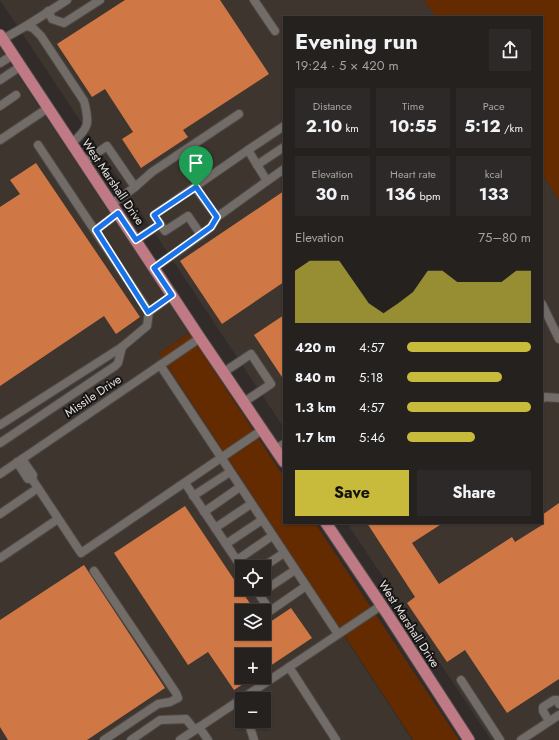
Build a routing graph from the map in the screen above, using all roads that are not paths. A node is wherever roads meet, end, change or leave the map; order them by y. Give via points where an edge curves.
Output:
1 (67, 0) edge
2 (100, 0) edge
3 (254, 0) edge
4 (48, 11) junction
5 (26, 26) junction
6 (275, 31) dead end
7 (1, 37) edge
8 (13, 54) junction
9 (0, 63) edge
10 (21, 66) junction
11 (0, 80) edge
12 (16, 95) dead end
13 (0, 106) edge
14 (48, 108) junction
15 (239, 114) dead end
16 (283, 127) edge
17 (0, 140) edge
18 (72, 143) junction
19 (38, 145) dead end
20 (283, 148) edge
21 (248, 150) junction
22 (84, 162) junction
23 (257, 165) junction
24 (283, 170) edge
25 (267, 181) junction
26 (135, 187) junction
27 (196, 187) junction
28 (115, 208) junction
29 (217, 217) junction
30 (160, 224) junction
31 (96, 230) junction
32 (201, 235) junction
33 (136, 240) junction
34 (154, 268) junction
35 (172, 295) junction
36 (543, 306) edge
37 (148, 312) junction
38 (200, 338) junction
39 (559, 339) edge
40 (122, 347) junction
41 (160, 366) junction
42 (224, 372) junction
43 (543, 398) edge
44 (559, 398) edge
45 (244, 402) junction
46 (0, 425) edge
47 (262, 430) junction
48 (0, 443) edge
49 (280, 447) edge
50 (221, 458) junction
51 (283, 458) edge
52 (19, 460) junction
53 (230, 472) junction
54 (0, 474) edge
55 (184, 483) junction
56 (240, 487) junction
57 (38, 488) junction
58 (193, 496) junction
59 (251, 504) junction
60 (204, 512) junction
61 (0, 514) edge
62 (58, 519) junction
63 (262, 520) junction
64 (327, 524) edge
65 (215, 528) junction
66 (272, 536) junction
67 (226, 544) junction
68 (284, 553) junction
69 (0, 558) edge
70 (236, 560) joint
71 (271, 562) edge
72 (295, 570) junction
73 (94, 571) dead end
74 (271, 583) edge
75 (306, 586) junction
76 (260, 596) edge
77 (382, 605) junction
78 (338, 634) junction
79 (289, 667) junction
80 (461, 680) dead end
81 (254, 692) edge
82 (559, 704) edge
83 (235, 705) edge
84 (559, 715) edge
85 (549, 721) junction
86 (197, 728) junction
87 (250, 728) edge
88 (104, 740) edge
89 (131, 740) edge
90 (180, 740) edge
91 (208, 740) edge
92 (254, 740) edge
93 (336, 740) edge
94 (469, 740) edge
95 (500, 740) edge
96 (521, 740) edge

1 - 4 lane
2 - 4 lane via 64,23 52,19
3 - 6 lane
4 - 5 lane
5 - 7 lane
5 - 18 lane via 33,28 41,36 84,101 88,124
7 - 8 main road, West Marshall Drive
8 - 9 lane
8 - 10 main road, West Marshall Drive
10 - 11 lane
10 - 14 main road, West Marshall Drive
12 - 13 lane
14 - 17 lane
14 - 18 main road, West Marshall Drive
15 - 26 lane via 152,172
16 - 21 lane
18 - 22 main road, West Marshall Drive
19 - 31 lane
20 - 23 lane
21 - 23 lane
21 - 27 lane
22 - 26 lane via 107,146
22 - 28 main road, West Marshall Drive
23 - 25 lane
24 - 25 lane
25 - 29 lane
26 - 28 lane
27 - 29 lane
27 - 30 lane via 154,215
28 - 31 lane
28 - 33 main road, West Marshall Drive
29 - 32 lane via 211,227
30 - 32 lane via 164,231 188,216
30 - 33 lane
31 - 37 lane
32 - 34 lane
33 - 34 main road, West Marshall Drive
34 - 35 main road, West Marshall Drive
35 - 37 lane
35 - 38 main road, West Marshall Drive
36 - 39 lane
37 - 40 lane via 148,326
38 - 41 lane, Missile Drive
38 - 42 main road, West Marshall Drive
40 - 46 lane
40 - 48 lane via 115,366
41 - 50 lane
41 - 52 lane, Missile Drive
42 - 45 main road, West Marshall Drive
42 - 45 lane via 251,354 271,384
43 - 44 lane
45 - 47 main road, West Marshall Drive
47 - 49 main road, West Marshall Drive
47 - 50 lane
49 - 51 main road, West Marshall Drive
50 - 53 lane
50 - 55 lane
52 - 54 lane, Missile Drive
52 - 57 lane via 33,475 32,479
53 - 56 lane
53 - 58 lane
55 - 58 lane
55 - 62 lane via 81,553
56 - 59 lane
56 - 60 lane
57 - 61 lane
57 - 62 lane
58 - 60 lane
59 - 63 lane
59 - 65 lane
60 - 65 lane
62 - 69 lane
63 - 66 lane
63 - 67 lane
64 - 77 main road, West Marshall Drive
65 - 67 lane
66 - 68 lane
66 - 70 lane
67 - 70 lane
68 - 71 lane
68 - 72 lane
72 - 74 lane
72 - 75 lane
73 - 88 lane via 178,698 158,704
75 - 76 lane via 270,611
75 - 78 lane
77 - 78 lane
77 - 94 main road, West Marshall Drive
78 - 79 lane
79 - 81 lane
79 - 93 lane
80 - 95 lane
82 - 85 lane via 554,700 543,707
83 - 86 lane
84 - 85 lane
85 - 96 lane
86 - 89 lane via 186,719 160,720
86 - 90 lane
86 - 91 lane
87 - 92 lane

